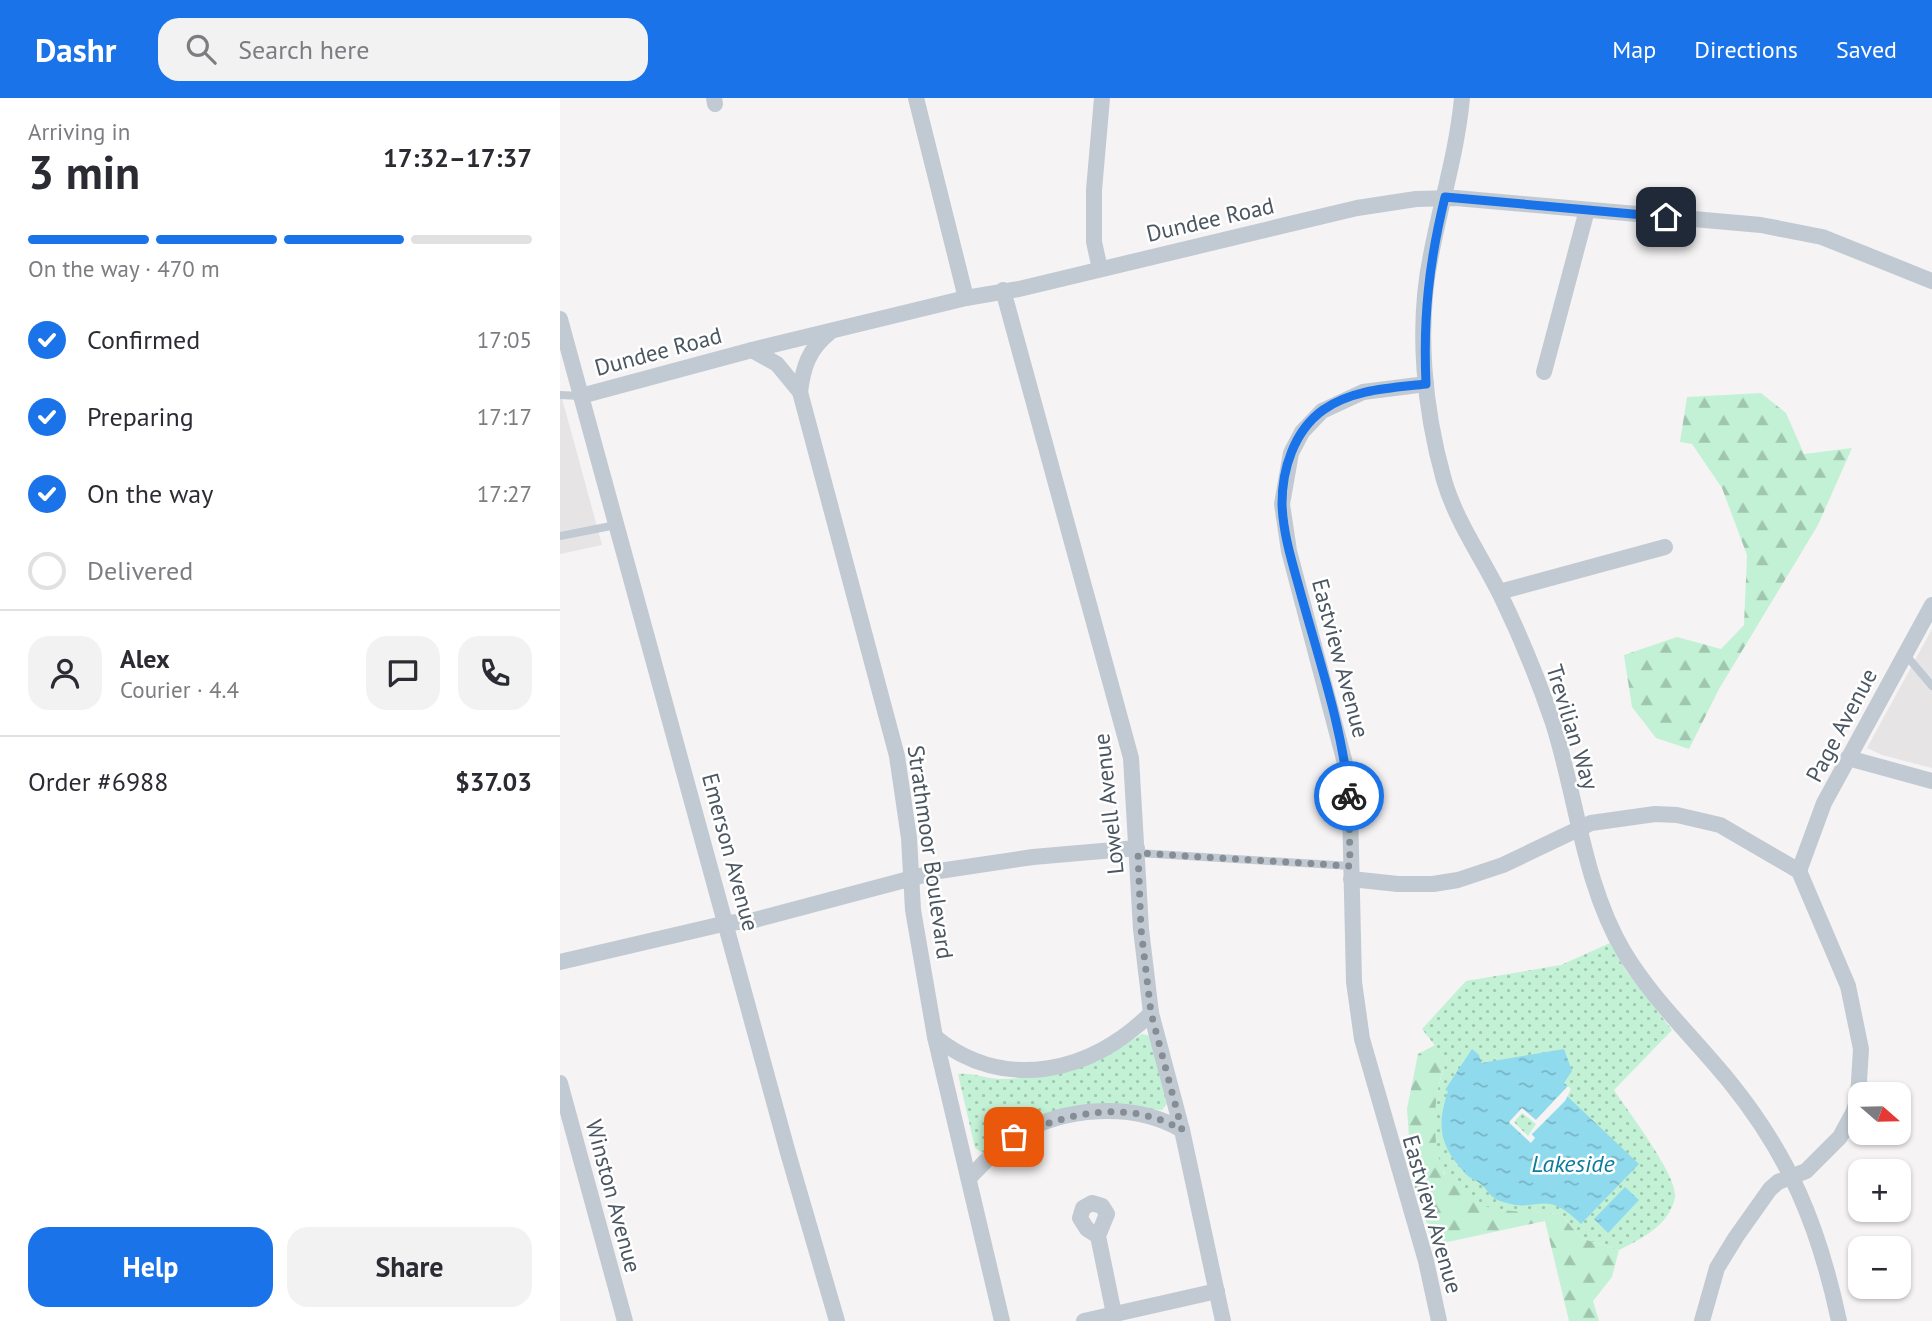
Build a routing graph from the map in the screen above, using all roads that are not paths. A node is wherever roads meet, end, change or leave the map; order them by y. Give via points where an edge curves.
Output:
1 (916, 98) edge
2 (1462, 98) edge
3 (1104, 100) edge
4 (1445, 197) junction
5 (1587, 210) junction
6 (1100, 269) junction
7 (1932, 281) edge
8 (1003, 290) junction
9 (966, 298) junction
10 (560, 319) edge
11 (829, 332) junction
12 (752, 350) junction
13 (1544, 372) dead end
14 (1426, 384) junction
15 (800, 392) junction
16 (560, 395) edge
17 (581, 396) junction
18 (616, 525) junction
19 (560, 536) edge
20 (1665, 547) dead end
21 (1499, 592) junction
22 (1932, 605) edge
23 (1905, 654) junction
24 (1932, 686) edge
25 (1848, 758) junction
26 (1932, 780) edge
27 (1580, 827) junction
28 (1137, 851) junction
29 (1800, 872) junction
30 (1350, 873) junction
31 (911, 880) junction
32 (727, 923) junction
33 (560, 962) edge
34 (1151, 1013) junction
35 (935, 1037) junction
36 (560, 1083) edge
37 (1182, 1130) junction
38 (1793, 1176) junction
39 (970, 1177) junction
40 (1098, 1236) dead end
41 (1217, 1291) junction
42 (1114, 1314) junction
43 (625, 1321) edge
44 (837, 1321) edge
45 (1002, 1321) edge
46 (1084, 1321) edge
47 (1223, 1321) edge
48 (1439, 1321) edge
49 (1702, 1321) edge
50 (1839, 1321) edge

1 - 9 street
2 - 4 street, Trevilian Way
3 - 6 street via 1094,190 1094,242
4 - 5 street, Dundee Road
4 - 6 street, Dundee Road via 1357,208
4 - 14 street, Trevilian Way via 1426,290
5 - 7 street, Dundee Road via 1807,232
5 - 13 street
6 - 8 street, Dundee Road
8 - 9 street, Dundee Road
8 - 28 street, Lowell Avenue via 1122,716 1131,758
9 - 11 street, Dundee Road
10 - 17 street, Dundee Road
11 - 12 street, Dundee Road
11 - 15 street, Strathmoor Boulevard via 806,360
12 - 15 street, Strathmoor Boulevard via 777,364
12 - 17 street, Dundee Road
14 - 21 street, Trevilian Way via 1444,480 1461,524
14 - 30 street, Eastview Avenue via 1363,392 1322,411 1295,443 1284,481 1287,540 1346,767
15 - 31 street, Strathmoor Boulevard via 897,756
16 - 17 lane
17 - 18 street, Emerson Avenue
18 - 19 lane
18 - 32 street, Emerson Avenue
20 - 21 street
21 - 27 street, Trevilian Way via 1553,723
22 - 23 street, Page Avenue
23 - 24 lane
23 - 25 street, Page Avenue
25 - 26 street
25 - 29 street, Page Avenue via 1825,803
27 - 29 street via 1655,814 1696,818 1720,825
27 - 30 street via 1458,880 1398,884
27 - 38 street, Trevilian Way via 1604,910 1622,949 1650,992 1759,1121
28 - 30 lane
28 - 31 street via 1033,857 939,871
28 - 34 street, Lowell Avenue
29 - 38 street via 1848,986 1861,1069 1858,1097 1847,1127 1806,1171
30 - 48 street, Eastview Avenue via 1354,982 1362,1039
31 - 32 street via 751,921
31 - 35 street, Strathmoor Boulevard
32 - 33 street
32 - 44 street, Emerson Avenue
34 - 35 street via 1110,1048 1032,1070 984,1066
34 - 37 street, Lowell Avenue
35 - 39 street, Strathmoor Boulevard
36 - 43 street, Winston Avenue
37 - 39 street via 1135,1112 1064,1118 1014,1137
37 - 41 street, Lowell Avenue
38 - 49 street via 1770,1189 1725,1254 1711,1284
38 - 50 street, Trevilian Way via 1826,1262
39 - 45 street, Strathmoor Boulevard
40 - 42 street
41 - 42 street
41 - 47 street, Lowell Avenue
42 - 46 street

